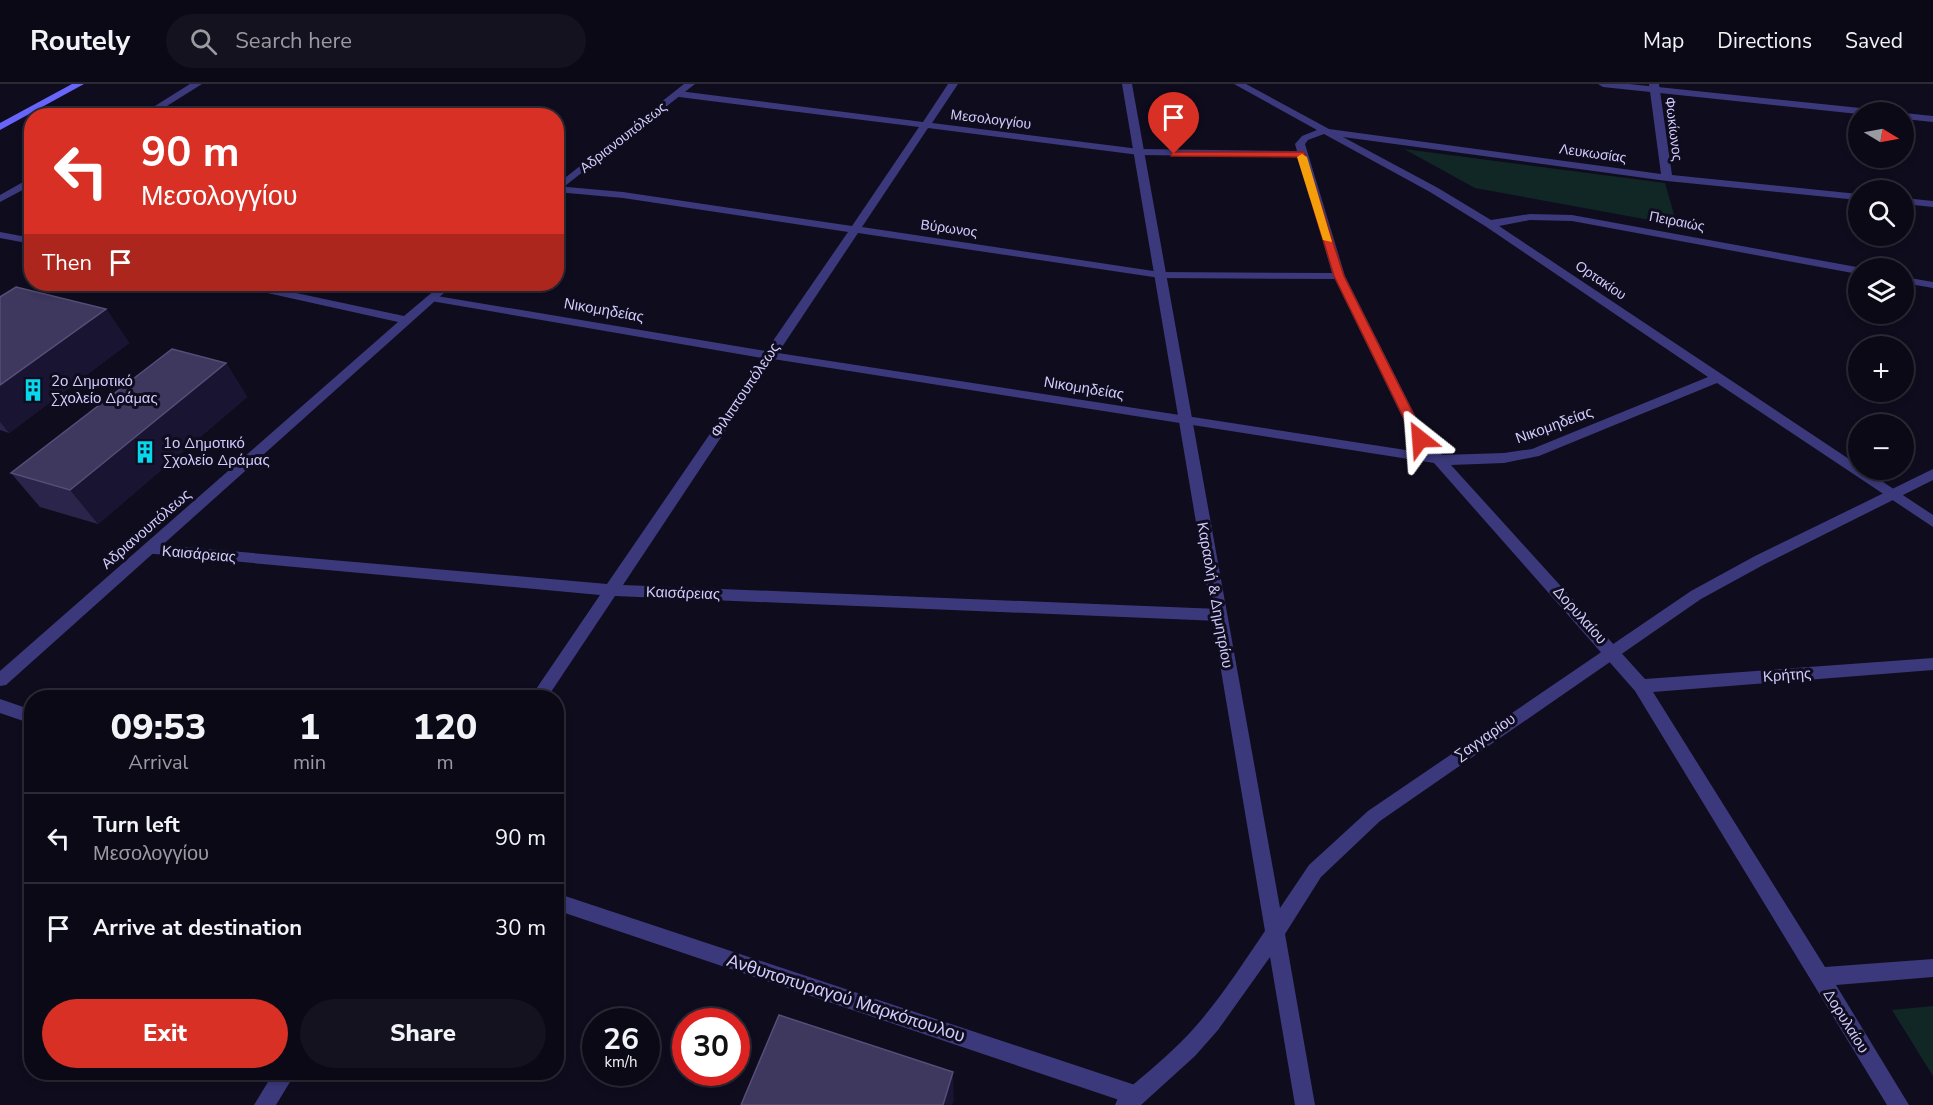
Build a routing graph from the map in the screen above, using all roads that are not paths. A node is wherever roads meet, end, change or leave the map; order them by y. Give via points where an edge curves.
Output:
1 (79, 84) edge
2 (197, 84) edge
3 (690, 84) edge
4 (953, 84) edge
5 (1127, 84) edge
6 (1239, 84) edge
7 (1603, 84) edge
8 (1655, 87) edge
9 (679, 94) junction
10 (40, 108) edge
11 (156, 108) edge
12 (1848, 109) edge
13 (24, 117) edge
14 (1914, 117) edge
15 (1933, 119) edge
16 (925, 124) junction
17 (0, 127) edge
18 (1323, 131) junction
19 (1139, 152) junction
20 (1301, 154) junction
21 (1667, 178) junction
22 (564, 184) edge
23 (24, 185) edge
24 (564, 191) edge
25 (1848, 196) edge
26 (0, 199) edge
27 (1914, 202) edge
28 (1933, 204) edge
29 (1489, 224) junction
30 (854, 229) junction
31 (0, 235) edge
32 (24, 240) edge
33 (1848, 269) edge
34 (1160, 275) junction
35 (1339, 276) junction
36 (1914, 282) edge
37 (1933, 285) edge
38 (272, 291) edge
39 (440, 291) edge
40 (431, 298) junction
41 (405, 320) junction
42 (769, 355) junction
43 (1720, 377) junction
44 (1185, 421) junction
45 (1442, 460) junction
46 (1933, 474) edge
47 (1891, 494) junction
48 (1933, 522) edge
49 (149, 549) junction
50 (611, 590) junction
51 (1219, 615) junction
52 (1611, 651) junction
53 (1933, 664) edge
54 (0, 680) edge
55 (1641, 686) junction
56 (543, 690) edge
57 (0, 706) edge
58 (24, 714) edge
59 (564, 905) edge
60 (1273, 931) junction
61 (1933, 968) edge
62 (1819, 977) junction
63 (281, 1080) edge
64 (1130, 1100) edge
65 (264, 1105) edge
66 (1305, 1105) edge
67 (1899, 1105) edge

1 - 10 main road
2 - 11 street
3 - 9 street, Αδριανουπόλεως
4 - 16 street, Φιλιππουπόλεως
5 - 19 street, Καραολή & Δημητρίου
6 - 18 street, Ορτακίου
7 - 8 street
8 - 12 street
8 - 21 street, Φωκίωνος
9 - 16 street, Μεσολογγίου
9 - 22 street, Αδριανουπόλεως
13 - 17 main road
14 - 15 street
16 - 19 street, Μεσολογγίου
16 - 30 street, Φιλιππουπόλεως
18 - 20 street via 1305,138 1300,144
18 - 21 street, Λευκωσίας
18 - 29 street, Ορτακίου
19 - 20 street, Μεσολογγίου
19 - 34 street, Καραολή & Δημητρίου
20 - 35 street, Δορυλαίου
21 - 25 street, Λευκωσίας
23 - 26 street
24 - 30 street, Βύρωνος via 623,195
27 - 28 street
29 - 33 street, Πειραιώς via 1530,217 1572,218
29 - 43 street, Ορτακίου
30 - 34 street, Βύρωνος
30 - 42 street, Φιλιππουπόλεως
31 - 32 street
34 - 35 street, Βύρωνος
34 - 44 street, Καραολή & Δημητρίου
35 - 45 street, Δορυλαίου via 1416,431
36 - 37 street
38 - 41 street
39 - 40 street, Αδριανουπόλεως
40 - 41 street, Αδριανουπόλεως
40 - 42 street, Νικομηδείας
41 - 49 street, Αδριανουπόλεως
42 - 44 street, Νικομηδείας
42 - 50 street, Φιλιππουπόλεως
43 - 45 street, Νικομηδείας via 1527,455
43 - 47 street, Ορτακίου
44 - 45 street, Νικομηδείας
44 - 51 street, Καραολή & Δημητρίου
45 - 52 street, Δορυλαίου
46 - 47 street, Σαγγαρίου
47 - 48 street, Ορτακίου
47 - 52 street, Σαγγαρίου via 1696,595
49 - 50 street, Καισάρειας
49 - 54 street, Αδριανουπόλεως
50 - 51 street, Καισάρειας
50 - 56 street, Φιλιππουπόλεως
51 - 60 street, Καραολή & Δημητρίου
52 - 55 street, Δορυλαίου
52 - 60 street, Σαγγαρίου via 1367,822 1315,871
53 - 55 street, Κρήτης
55 - 62 street, Δορυλαίου
57 - 58 street
59 - 64 street, Ανθυποπυραγού Μαρκόπουλου
60 - 64 street, Σαγγαρίου via 1239,987 1211,1023
60 - 66 street, Καραολή & Δημητρίου
61 - 62 street
62 - 67 street, Δορυλαίου
63 - 65 street

